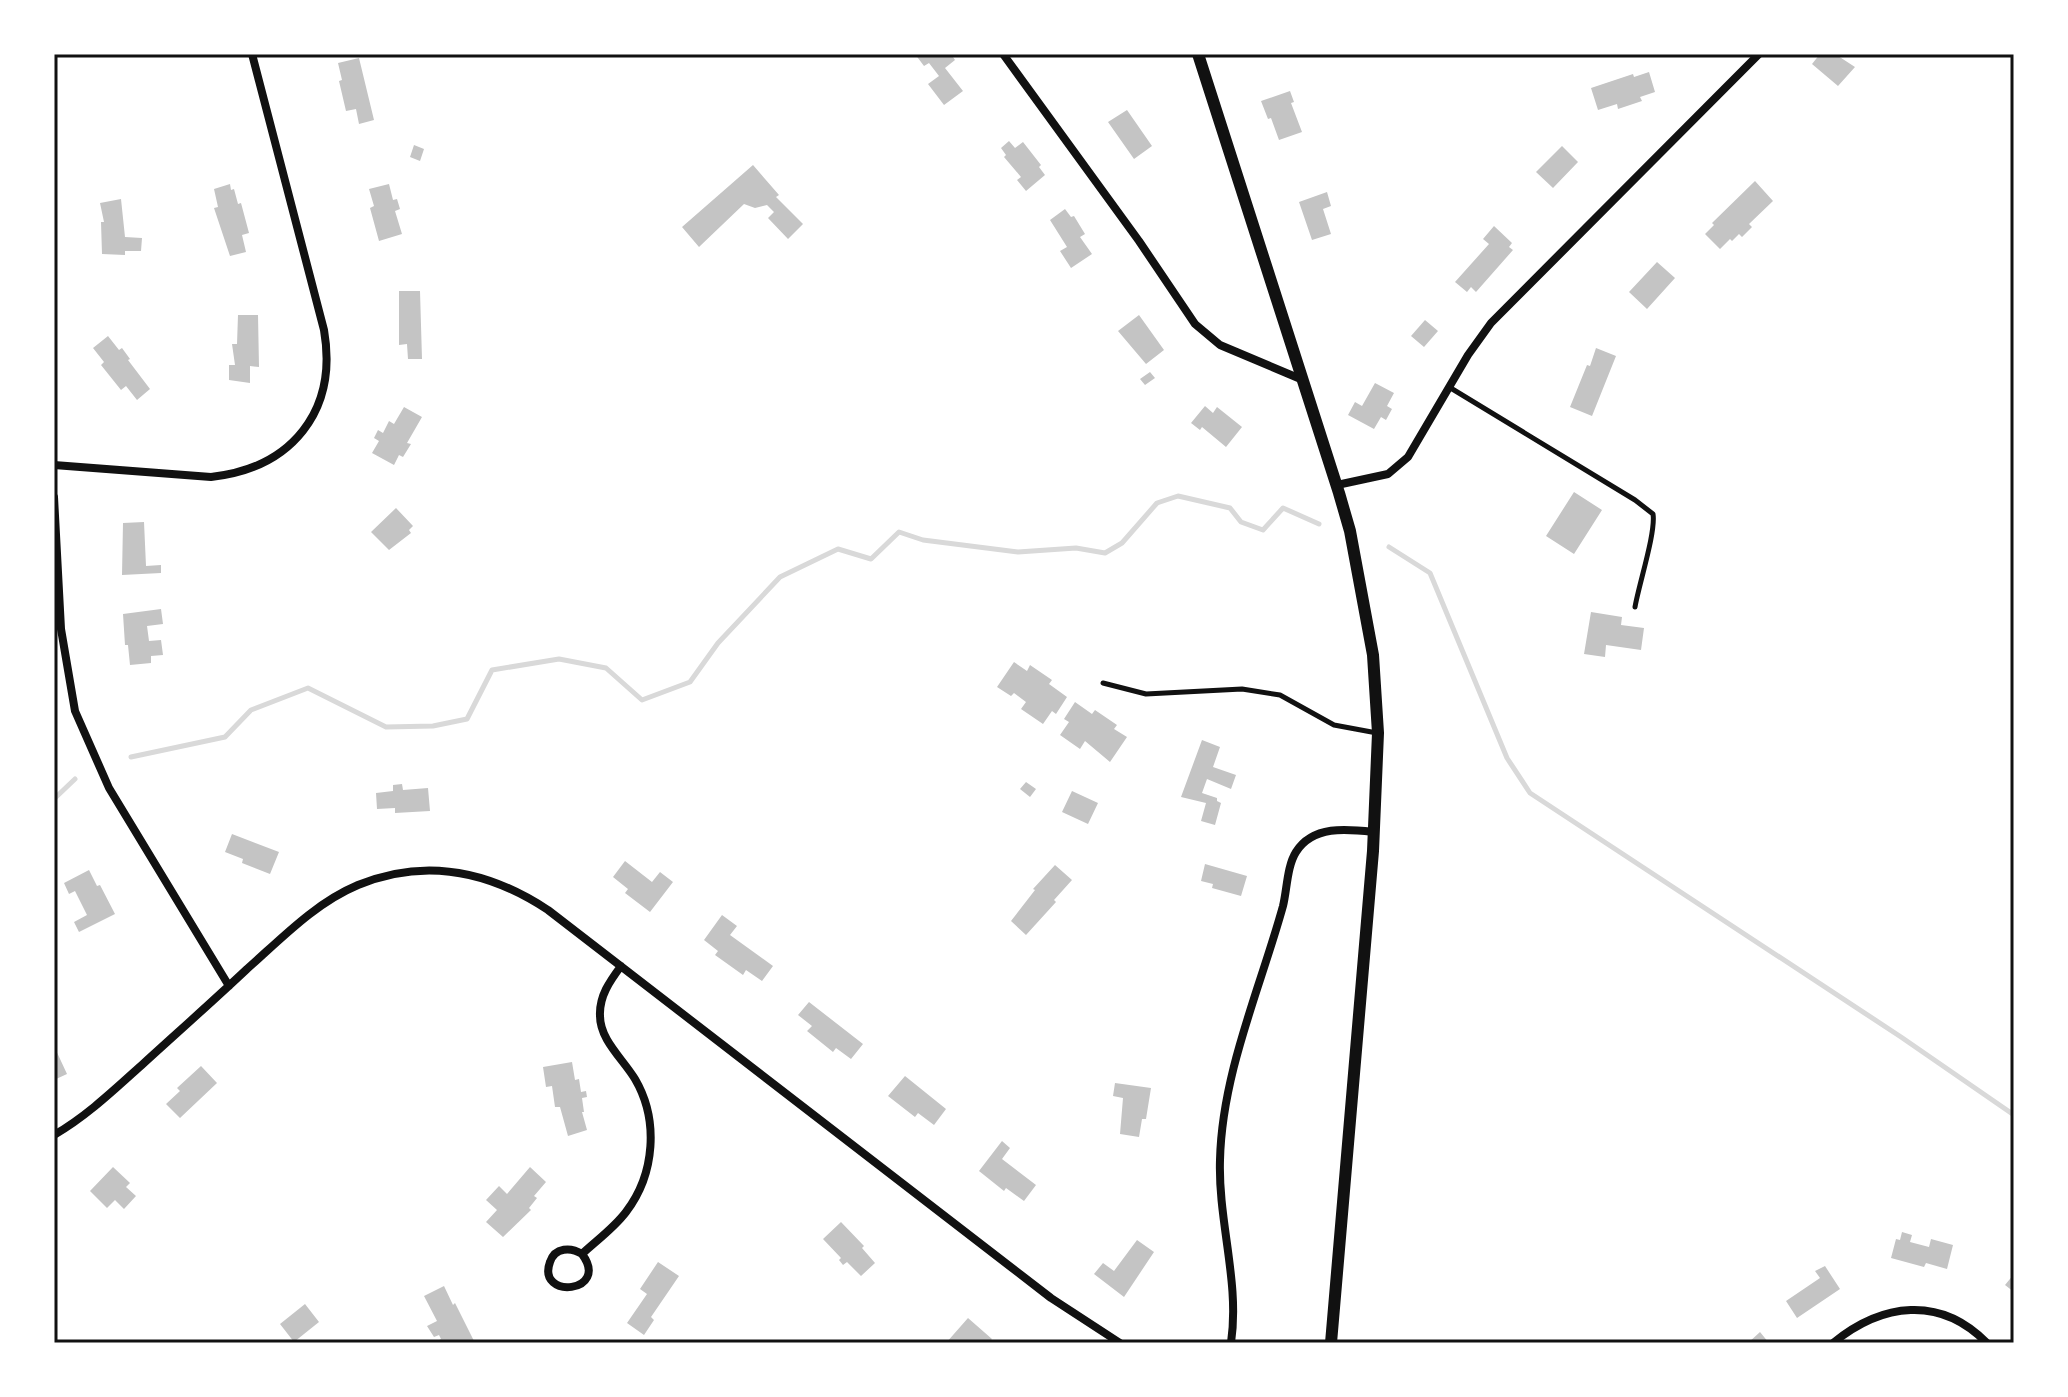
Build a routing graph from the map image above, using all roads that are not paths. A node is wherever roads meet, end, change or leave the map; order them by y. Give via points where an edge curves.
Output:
1 (252, 54) edge
2 (1003, 54) edge
3 (1198, 54) edge
4 (1759, 54) edge
5 (1304, 380) junction
6 (1448, 387) junction
7 (54, 465) edge
8 (1337, 485) junction
9 (54, 497) edge
10 (1635, 607) dead end
11 (1103, 683) dead end
12 (1378, 733) junction
13 (1374, 832) junction
14 (621, 966) junction
15 (229, 986) junction
16 (54, 1135) edge
17 (582, 1254) junction
18 (1120, 1343) edge
19 (1231, 1343) edge
20 (1331, 1343) edge
21 (1833, 1343) edge
22 (1987, 1343) edge

1 - 7 street via 324,330 327,368 318,406 283,451 230,475
2 - 5 street via 1195,324 1220,345
3 - 5 main road
4 - 6 street via 1502,312
5 - 8 main road
6 - 8 street via 1408,457 1388,474
6 - 10 lane via 1653,514 1655,525
8 - 12 main road via 1373,655
9 - 15 street via 61,629 75,711 109,788
11 - 12 lane via 1146,694 1242,689 1280,695 1334,725
12 - 13 main road
13 - 19 street via 1324,832 1295,853 1236,1059 1220,1159 1234,1301
13 - 20 main road
14 - 15 street via 528,897 488,879 445,870 358,885 311,914
14 - 17 street via 604,992 599,1015 607,1039 646,1103 651,1148 627,1211
14 - 18 street via 1051,1298
15 - 16 street via 114,1090
17 - 17 street via 588,1265 586,1278 576,1287 557,1285 549,1268 553,1256 570,1249
21 - 22 street via 1878,1316 1914,1309 1948,1315

